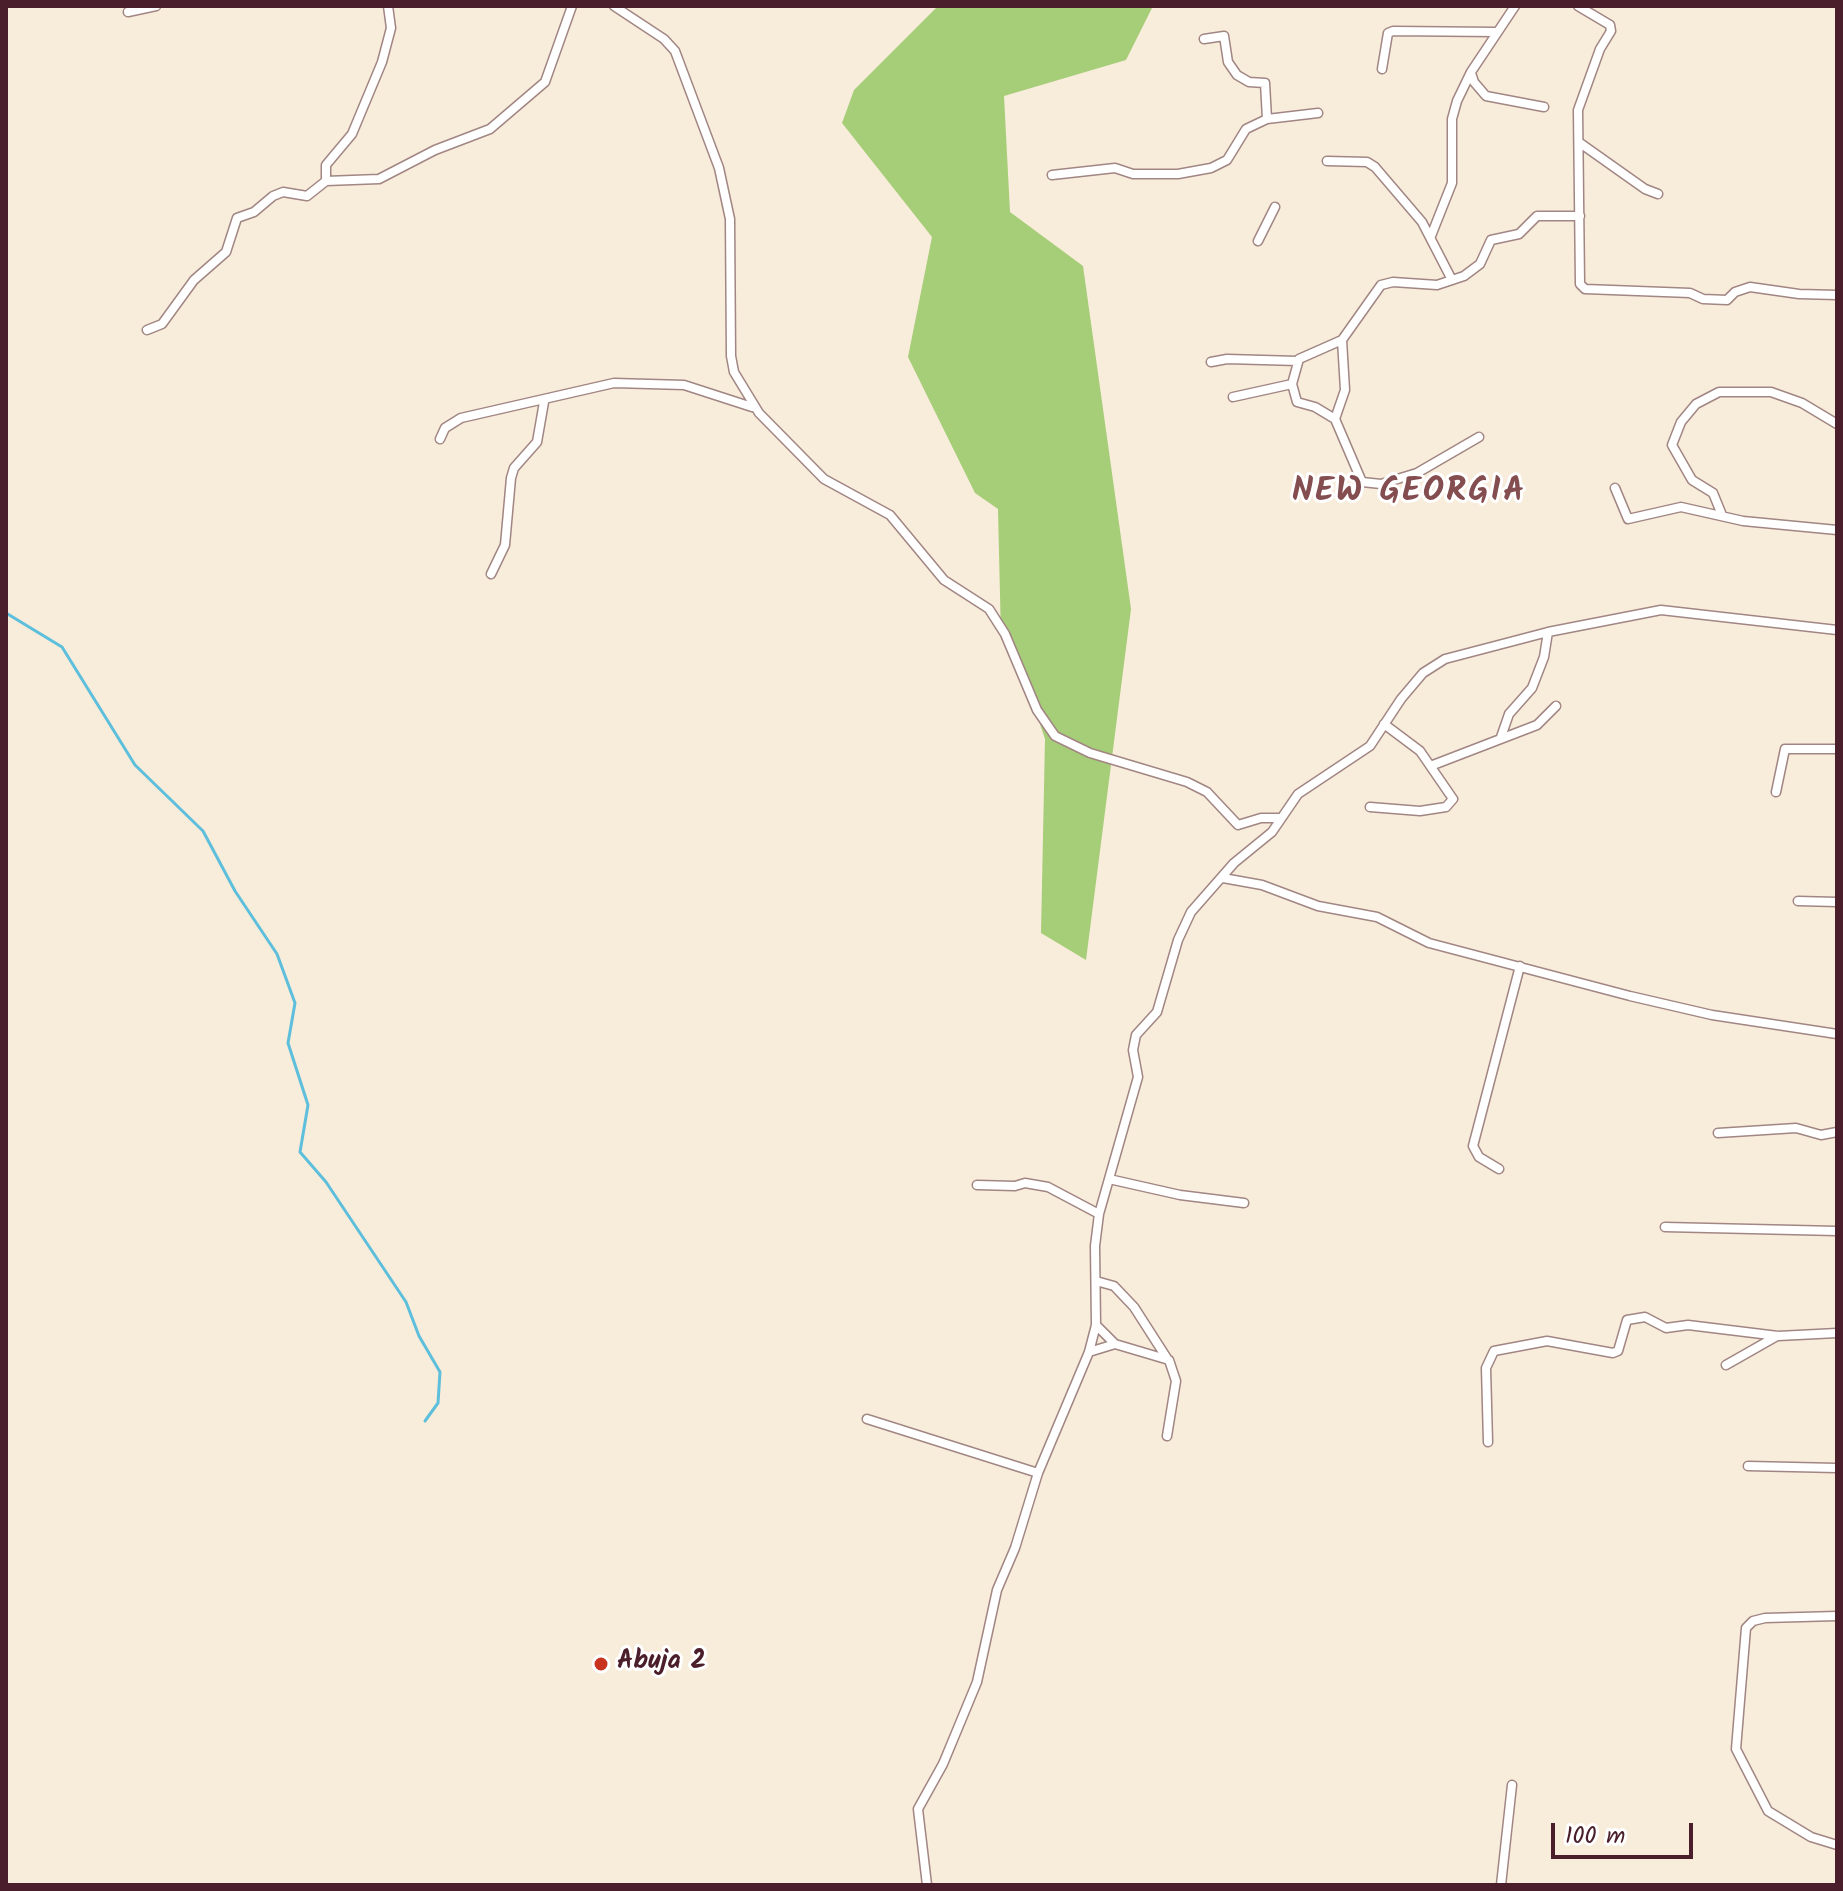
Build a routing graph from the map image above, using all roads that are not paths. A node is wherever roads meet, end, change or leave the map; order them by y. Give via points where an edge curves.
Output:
1 (156, 6) edge
2 (572, 6) edge
3 (614, 6) edge
4 (1515, 6) edge
5 (1578, 6) edge
6 (387, 7) edge
7 (128, 12) dead end
8 (1496, 32) junction
9 (1204, 39) dead end
10 (1382, 69) dead end
11 (1471, 72) junction
12 (1544, 107) dead end
13 (1318, 113) dead end
14 (1267, 119) junction
15 (1580, 143) junction
16 (1327, 161) dead end
17 (1052, 175) dead end
18 (326, 181) junction
19 (1658, 194) dead end
20 (1275, 207) dead end
21 (1580, 216) junction
22 (1431, 236) junction
23 (1258, 241) dead end
24 (1452, 280) junction
25 (1837, 295) edge
26 (147, 330) dead end
27 (1342, 340) junction
28 (1298, 361) junction
29 (1211, 362) dead end
30 (1292, 384) junction
31 (1233, 397) dead end
32 (544, 402) junction
33 (759, 413) junction
34 (1335, 419) junction
35 (1837, 424) edge
36 (1479, 437) dead end
37 (440, 439) dead end
38 (1615, 488) dead end
39 (1722, 515) junction
40 (1837, 530) edge
41 (491, 574) dead end
42 (1837, 630) edge
43 (1548, 632) junction
44 (1556, 706) dead end
45 (1384, 724) junction
46 (1501, 737) junction
47 (1837, 749) edge
48 (1433, 765) junction
49 (1776, 792) dead end
50 (1370, 807) dead end
51 (1281, 818) junction
52 (1223, 878) junction
53 (1798, 901) dead end
54 (1837, 902) edge
55 (1520, 966) junction
56 (1837, 1034) edge
57 (1837, 1132) edge
58 (1718, 1133) dead end
59 (1499, 1169) dead end
60 (1109, 1179) junction
61 (977, 1185) dead end
62 (1244, 1203) dead end
63 (1099, 1214) junction
64 (1665, 1227) dead end
65 (1837, 1231) edge
66 (1096, 1281) junction
67 (1096, 1325) junction
68 (1837, 1333) edge
69 (1778, 1336) junction
70 (1115, 1344) junction
71 (1089, 1352) junction
72 (1169, 1360) junction
73 (1726, 1365) dead end
74 (867, 1419) dead end
75 (1167, 1436) dead end
76 (1488, 1442) dead end
77 (1748, 1466) dead end
78 (1837, 1468) edge
79 (1038, 1473) junction
80 (1837, 1616) edge
81 (1512, 1785) dead end
82 (1837, 1845) edge
83 (927, 1885) edge
84 (1501, 1885) edge

1 - 7 street
2 - 18 street via 545,82 490,129 379,179
3 - 33 street via 664,39 683,66 728,201 734,372
4 - 8 street
5 - 15 street via 1603,19 1611,31 1582,93
6 - 18 street via 391,28 382,62 352,134 326,165
8 - 10 street via 1393,31 1388,33
8 - 11 street
9 - 14 street via 1224,36 1228,62 1237,75 1265,83
11 - 12 street via 1486,96
11 - 22 street via 1452,119 1452,183
13 - 14 street
14 - 17 street via 1246,129 1227,160 1211,168 1140,175 1091,169
15 - 19 street
15 - 21 street
16 - 22 street via 1375,167
18 - 26 street via 307,196 283,192 237,218 226,252 194,280 162,324
20 - 23 street
21 - 24 street via 1537,216 1519,234 1491,240 1473,272
21 - 25 street via 1578,279 1585,289 1690,293 1727,300 1750,287
22 - 24 street
24 - 27 street via 1381,285
27 - 28 street
27 - 34 street via 1345,390
28 - 29 street
28 - 30 street
30 - 31 street
30 - 34 street via 1297,402
32 - 33 street via 614,383 670,383 743,402
32 - 37 street via 461,418 445,428
32 - 41 street via 540,435 514,468 505,545
33 - 51 street via 824,479 890,515 944,580 989,609 1055,736 1090,753 1187,782 1207,792 1238,825
34 - 36 street via 1357,475 1368,485 1417,473
35 - 39 street via 1771,392 1719,392 1696,404 1672,445 1692,480 1713,493
38 - 39 street via 1628,519 1681,507
39 - 40 street
42 - 43 street via 1672,609
43 - 45 street via 1445,659 1423,673
43 - 46 street via 1532,688 1509,714
44 - 46 street via 1537,725
45 - 48 street
45 - 51 street via 1370,746 1298,794
46 - 48 street
47 - 49 street via 1787,748
48 - 50 street via 1452,804 1420,811
51 - 52 street
52 - 55 street via 1262,885 1318,906 1369,914 1419,940
52 - 60 street via 1188,918 1157,1012 1136,1035 1138,1074
53 - 54 street
55 - 56 street via 1712,1015
55 - 59 street via 1473,1146 1479,1157
57 - 58 street via 1821,1135 1796,1128
60 - 62 street
60 - 63 street
61 - 63 street via 1048,1187
63 - 66 street
64 - 65 street
66 - 67 street
66 - 72 street via 1114,1286 1134,1307
67 - 70 street
67 - 71 street
68 - 69 street
69 - 73 street
69 - 76 street via 1688,1325 1666,1328 1645,1317 1627,1320 1613,1353 1547,1341 1494,1351 1486,1368
70 - 71 street
70 - 72 street
71 - 79 street
72 - 75 street via 1176,1381
74 - 79 street
77 - 78 street
79 - 83 street via 997,1590 977,1682 918,1809
80 - 82 street via 1765,1618 1746,1628 1736,1749 1768,1811 1797,1830
81 - 84 street

